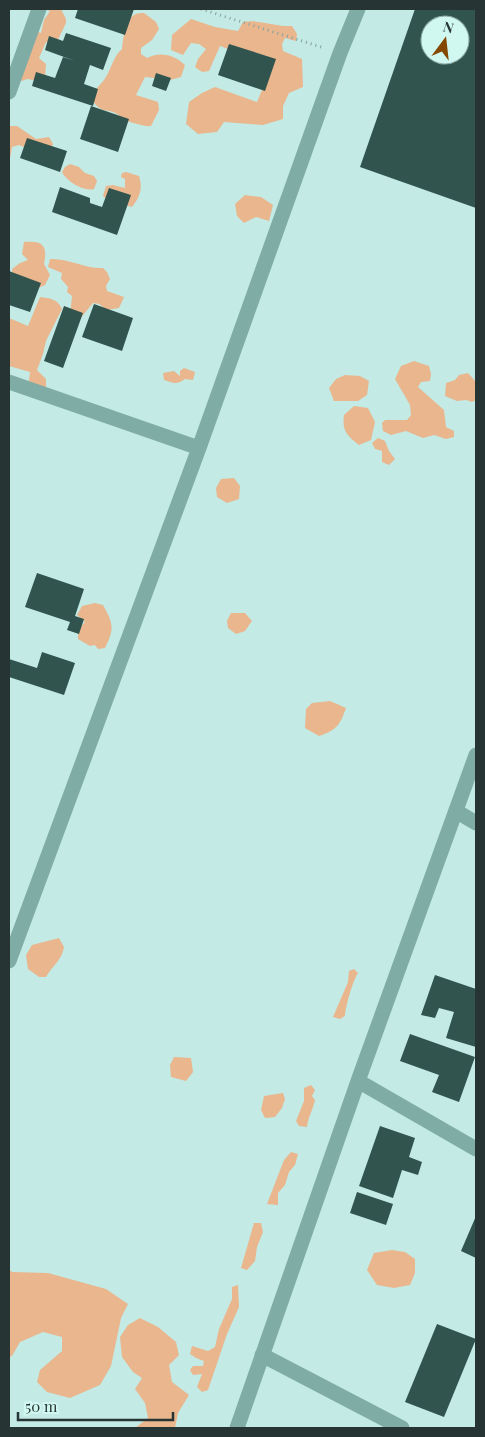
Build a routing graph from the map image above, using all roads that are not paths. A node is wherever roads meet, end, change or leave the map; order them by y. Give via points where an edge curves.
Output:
1 (39, 9) edge
2 (358, 9) edge
3 (9, 92) edge
4 (9, 382) edge
5 (199, 448) junction
6 (476, 755) edge
7 (456, 811) junction
8 (476, 823) edge
9 (9, 961) edge
10 (358, 1080) junction
11 (476, 1150) edge
12 (262, 1355) junction
13 (237, 1428) edge
14 (402, 1428) edge

1 - 3 street
2 - 5 street
4 - 5 street
5 - 9 street
6 - 7 street
7 - 8 street
7 - 10 street
10 - 11 street
10 - 12 street
12 - 13 street
12 - 14 street

